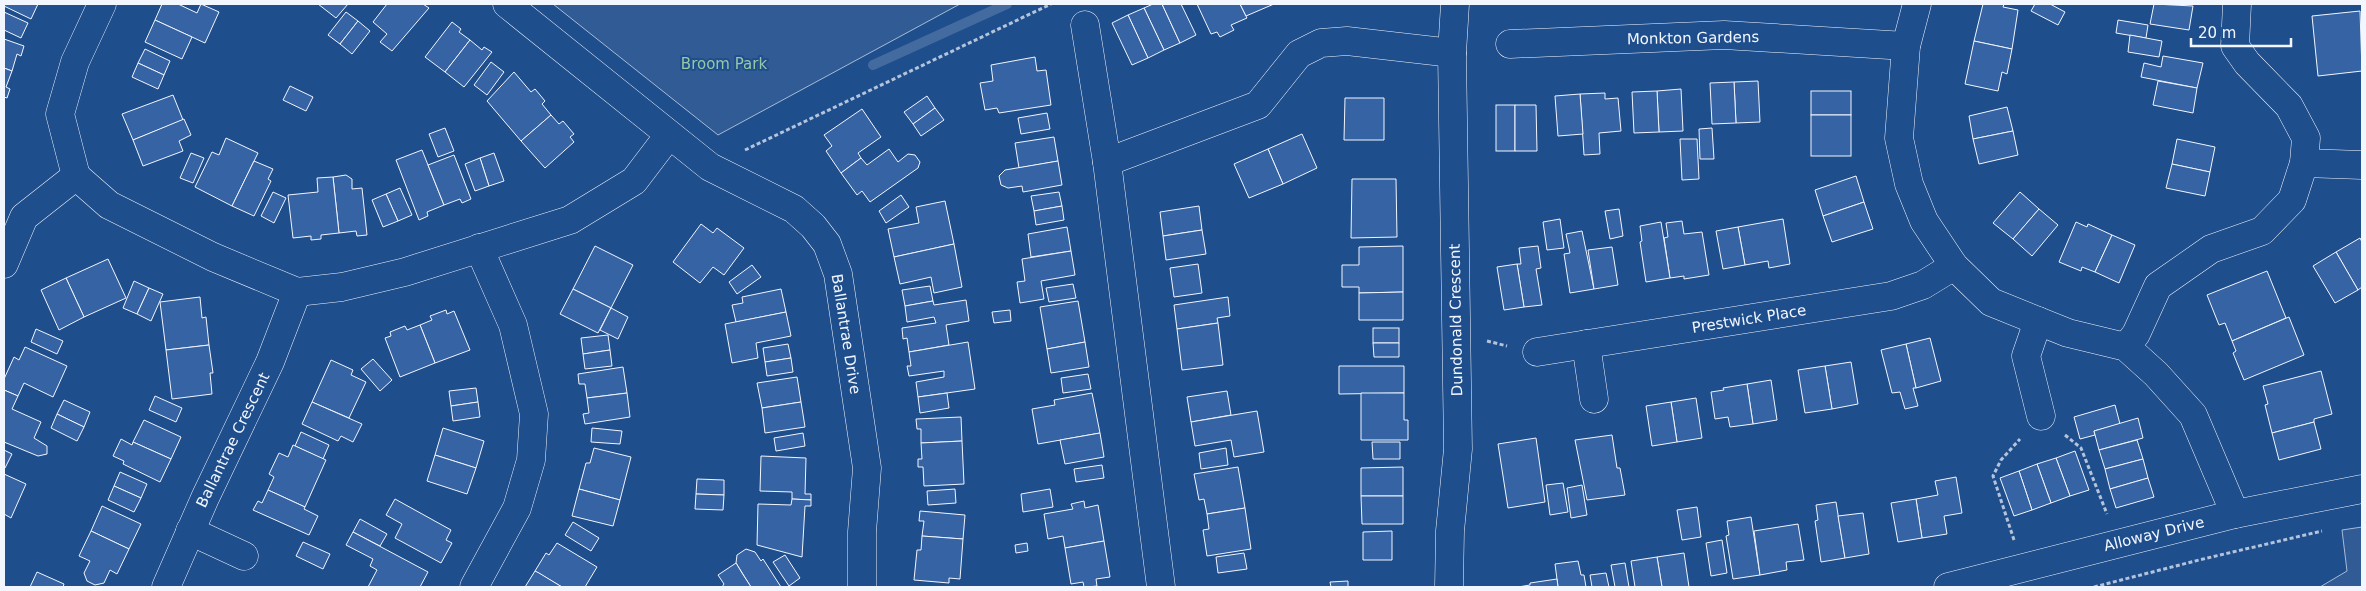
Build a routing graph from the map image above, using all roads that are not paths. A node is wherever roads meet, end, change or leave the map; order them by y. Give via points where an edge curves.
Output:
1 (102, 4) edge
2 (507, 4) edge
3 (1455, 4) edge
4 (1917, 4) edge
5 (2237, 4) edge
6 (1085, 25) dead end
7 (1510, 44) dead end
8 (1906, 46) junction
9 (1452, 53) junction
10 (669, 134) junction
11 (1107, 162) junction
12 (2304, 163) junction
13 (2362, 165) edge
14 (76, 176) junction
15 (479, 248) junction
16 (4, 264) edge
17 (1954, 266) junction
18 (297, 292) junction
19 (2038, 321) junction
20 (1586, 344) junction
21 (2126, 347) junction
22 (1537, 352) road end
23 (1594, 399) dead end
24 (2041, 416) road end
25 (2362, 489) edge
26 (2235, 514) junction
27 (190, 532) junction
28 (244, 556) dead end
29 (166, 587) edge
30 (474, 587) edge
31 (862, 587) edge
32 (1161, 587) edge
33 (1449, 587) edge
34 (1948, 587) edge

1 - 14 street via 75,62 60,114
2 - 10 street, Ballantrae Drive
3 - 9 street, Dundonald Crescent
4 - 8 street
5 - 12 street via 2236,46 2247,63 2289,106 2306,138
6 - 11 street
7 - 8 street, Monkton Gardens via 1724,35
8 - 17 street via 1899,138 1909,184 1924,221
9 - 11 street via 1347,41 1321,43 1299,54 1258,105
9 - 33 street, Dundonald Crescent via 1458,449 1450,531
10 - 15 street via 634,180 570,220
10 - 31 street, Ballantrae Drive via 710,167 794,209 828,244 838,274 868,468 862,532
11 - 32 street
12 - 13 street
12 - 21 street via 2292,200 2262,231 2211,249 2158,286 2136,334
14 - 16 street via 24,218
14 - 18 street via 109,205 213,257
15 - 18 street via 405,272 342,287
15 - 30 street via 512,325 534,414 531,460 517,508
17 - 19 street via 1991,302
17 - 20 street, Prestwick Place via 1922,285 1891,296
18 - 27 street, Ballantrae Crescent via 270,362
19 - 21 street via 2068,333
19 - 24 street via 2026,356
20 - 22 street, Prestwick Place
20 - 23 street
21 - 26 street via 2193,415
25 - 26 street, Alloway Drive
26 - 34 street, Alloway Drive
27 - 28 street
27 - 29 street, Ballantrae Crescent

